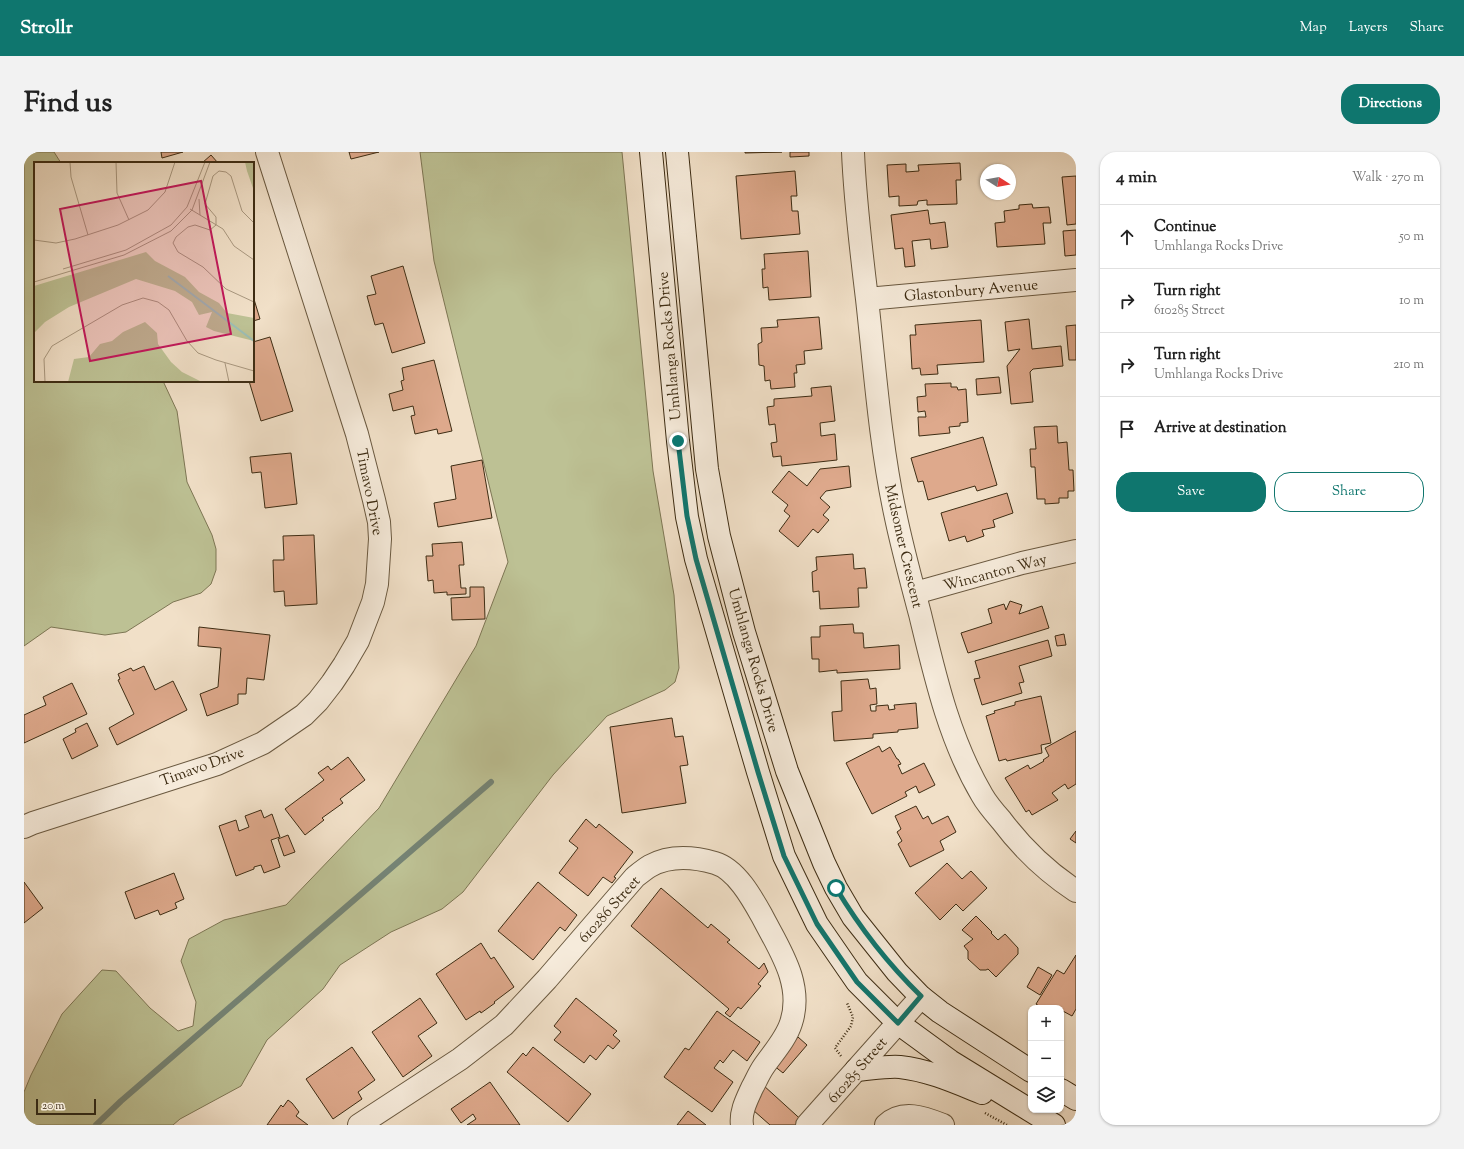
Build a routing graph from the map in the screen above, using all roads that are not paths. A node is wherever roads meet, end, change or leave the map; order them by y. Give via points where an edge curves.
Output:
1 (267, 152) edge
2 (651, 152) edge
3 (677, 152) edge
4 (853, 152) edge
5 (1076, 280) edge
6 (867, 299) junction
7 (1076, 551) edge
8 (915, 594) junction
9 (24, 827) edge
10 (1076, 891) edge
11 (921, 996) junction
12 (898, 1023) junction
13 (1028, 1069) edge
14 (856, 1070) junction
15 (1064, 1092) edge
16 (1076, 1099) edge
17 (1046, 1120) edge
18 (359, 1125) edge
19 (742, 1125) edge
20 (807, 1125) edge
21 (886, 1125) edge
22 (943, 1125) edge

1 - 9 street, Timavo Drive via 357,434 379,522 379,561 374,596 366,622 344,665 318,701 263,743 217,764
2 - 12 street, Umhlanga Rocks Drive via 678,441 687,516 696,559 784,856 817,924 857,982
3 - 11 street, Umhlanga Rocks Drive via 707,469 719,536 744,632 787,770 836,888 853,917 897,972
4 - 6 street, Midsomer Crescent via 856,210
5 - 6 street, Glastonbury Avenue
6 - 8 street, Midsomer Crescent via 876,394 886,461 904,556
7 - 8 street, Wincanton Way via 1022,563
8 - 10 street, Midsomer Crescent via 952,729 962,757 982,796 1024,848
11 - 12 street, 610285 Street
11 - 13 street, Umhlanga Rocks Drive via 946,1016
12 - 14 street, 610285 Street
12 - 17 street, Umhlanga Rocks Drive via 950,1061
14 - 17 street via 898,1067 934,1074
14 - 20 street, 610285 Street
15 - 16 street
18 - 19 street, 610286 Street via 460,1059 504,1025 635,877 650,866 688,857 718,864 729,870 740,882 786,961 792,978 795,993 791,1024 748,1096 743,1109
21 - 22 street via 905,1116 928,1119

